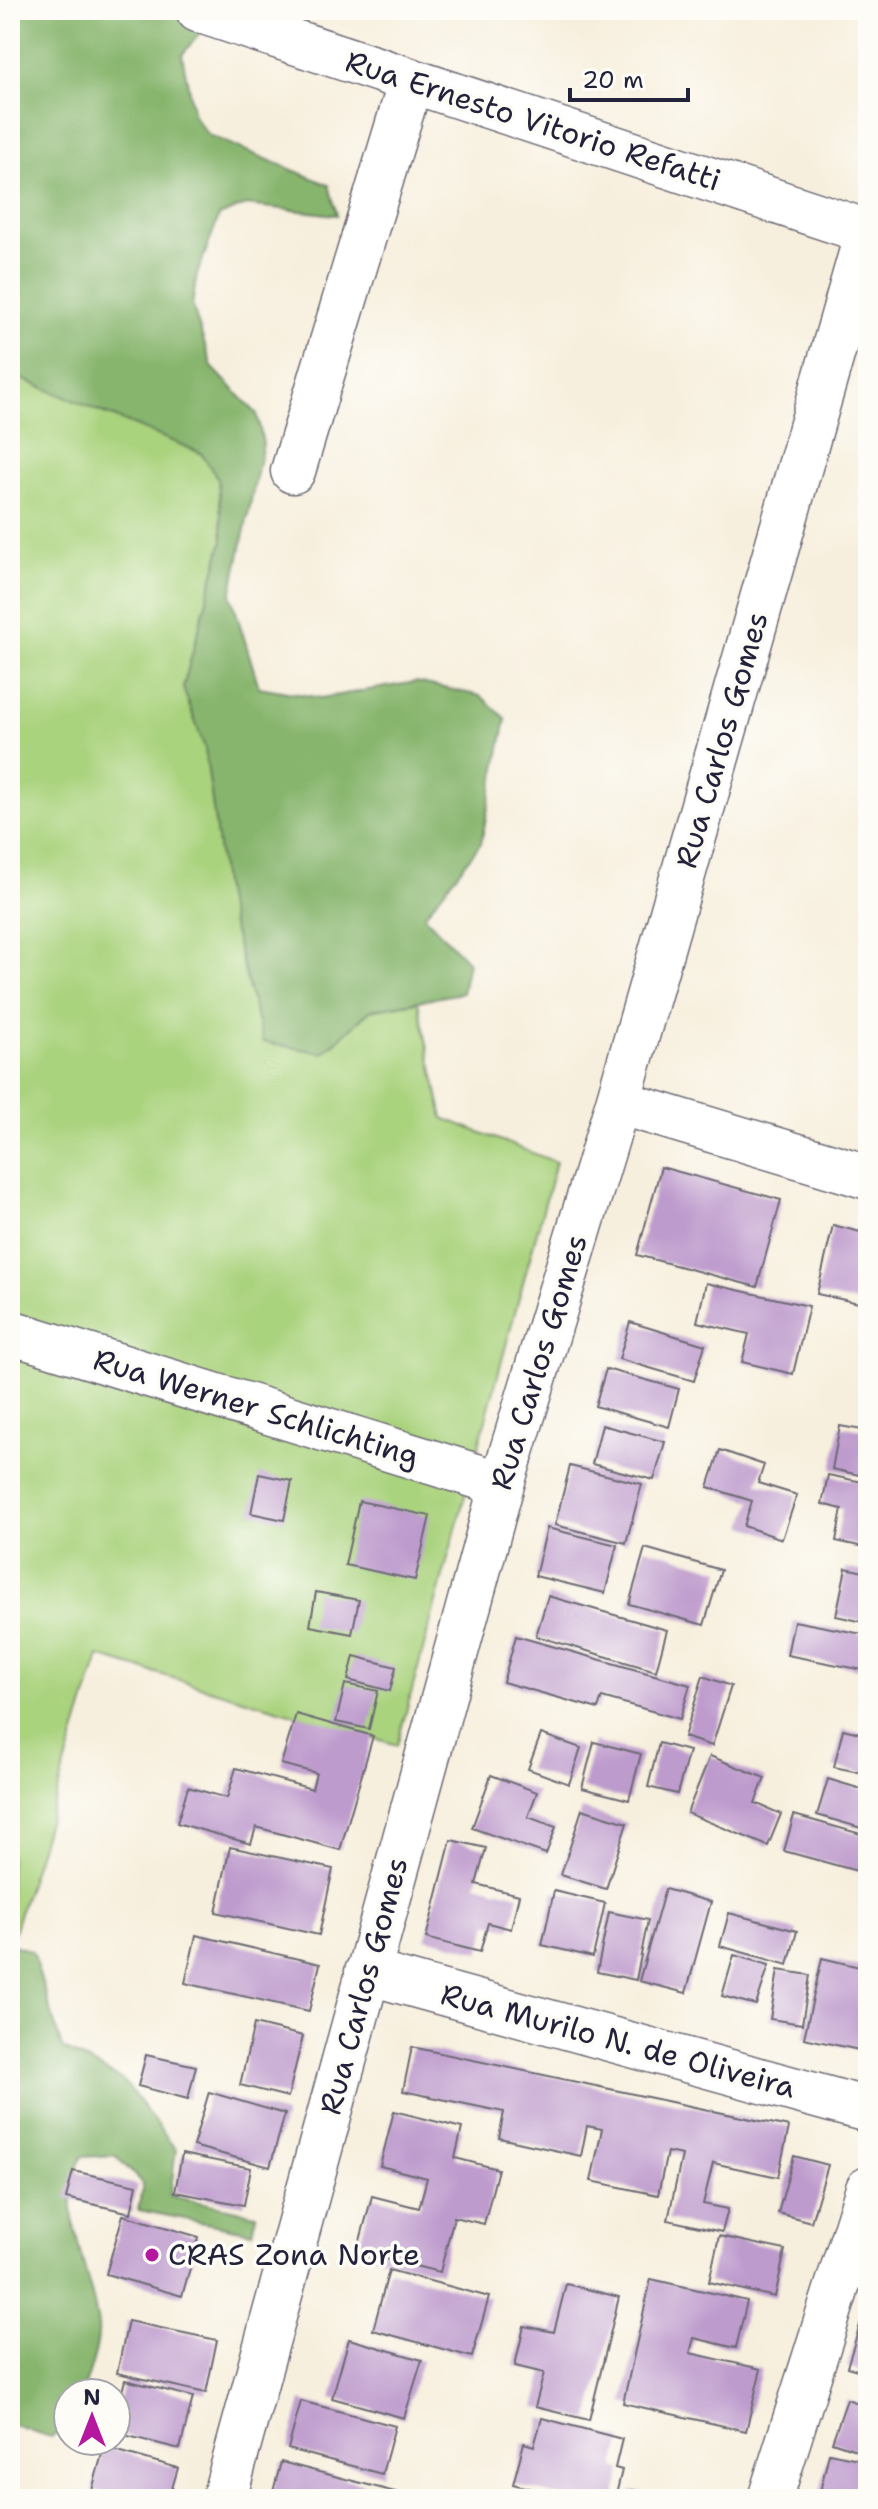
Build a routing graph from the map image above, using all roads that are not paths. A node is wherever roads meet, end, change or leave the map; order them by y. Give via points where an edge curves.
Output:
1 (198, 10) edge
2 (411, 81) junction
3 (868, 231) edge
4 (293, 471) dead end
5 (618, 1102) junction
6 (868, 1177) edge
7 (10, 1332) edge
8 (502, 1484) junction
9 (367, 1972) junction
10 (868, 2110) edge
11 (868, 2189) edge
12 (224, 2499) edge
13 (770, 2499) edge

1 - 2 street, Rua Ernesto Vitorio Refatti
2 - 3 street, Rua Ernesto Vitorio Refatti
2 - 4 street
3 - 5 street, Rua Carlos Gomes
5 - 6 street
5 - 8 street, Rua Carlos Gomes
7 - 8 street, Rua Werner Schlichting
8 - 9 street, Rua Carlos Gomes
9 - 10 street, Rua Murilo N. de Oliveira
9 - 12 street, Rua Carlos Gomes
11 - 13 street

